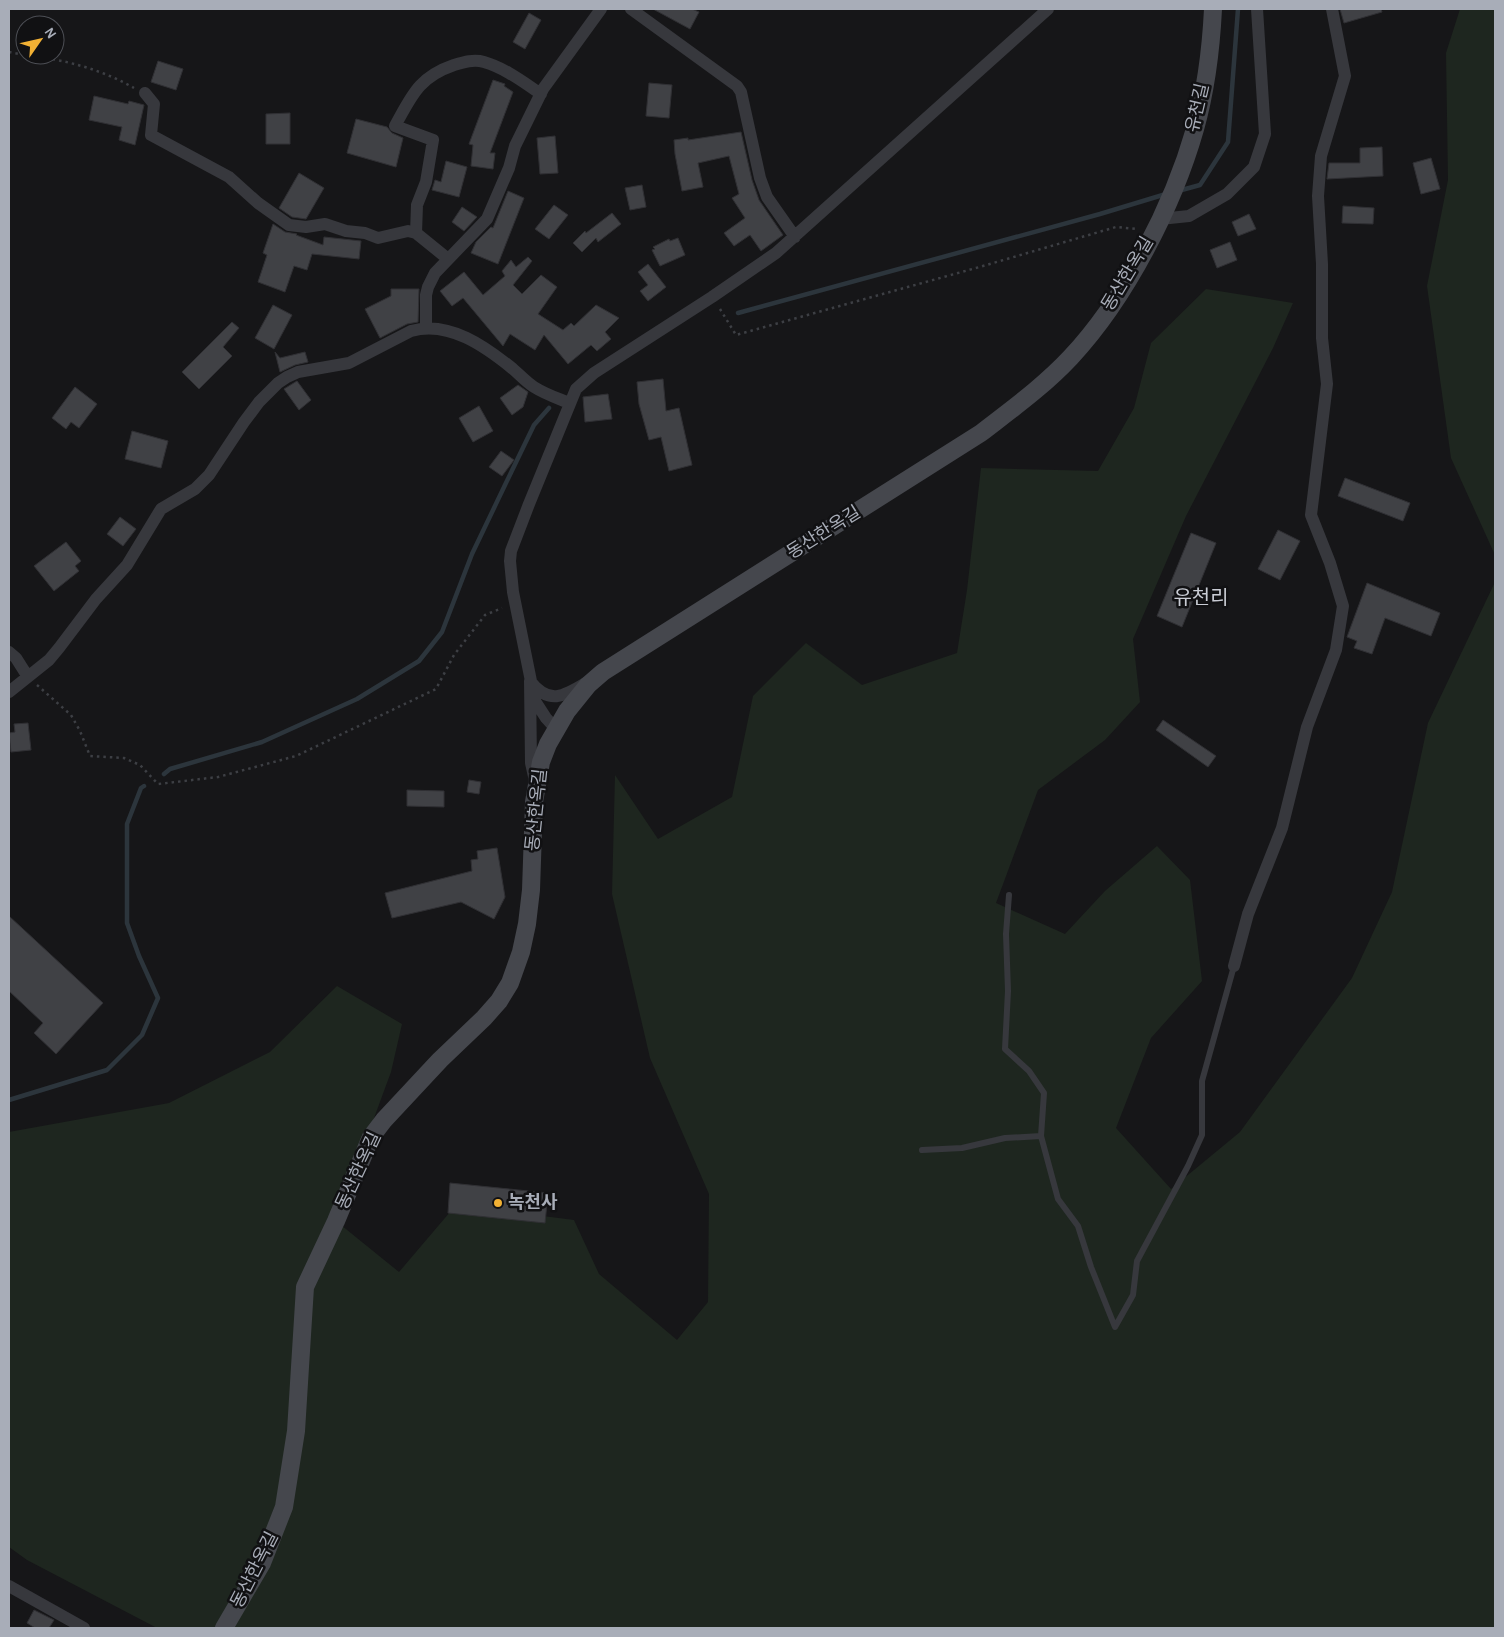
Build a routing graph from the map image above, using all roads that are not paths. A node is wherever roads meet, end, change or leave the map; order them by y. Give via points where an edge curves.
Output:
1 (601, 9) edge
2 (631, 9) edge
3 (1048, 9) edge
4 (1214, 9) edge
5 (1257, 9) edge
6 (1332, 9) edge
7 (144, 93) road end
8 (541, 94) junction
9 (1160, 219) junction
10 (416, 233) junction
11 (795, 237) junction
12 (448, 259) junction
13 (426, 328) junction
14 (569, 403) junction
15 (9, 652) edge
16 (602, 672) junction
17 (28, 677) junction
18 (530, 681) junction
19 (9, 692) edge
20 (556, 729) junction
21 (536, 789) junction
22 (1009, 895) dead end
23 (1234, 966) joint
24 (1042, 1136) junction
25 (922, 1150) dead end
26 (9, 1586) edge
27 (84, 1628) edge
28 (224, 1628) edge

1 - 8 street
2 - 11 street via 737,86 767,197
3 - 11 street
4 - 9 street, 유천길 via 1204,90 1195,128
5 - 9 street via 1265,134 1254,167 1227,194 1190,216
6 - 23 street via 1345,76 1321,156 1318,188 1322,338 1327,384 1311,515 1330,563 1342,606 1336,650 1307,727 1282,828 1248,914
7 - 10 street via 154,104 151,134 229,177 289,225 325,224 378,238 408,231
8 - 10 street via 496,67 474,60 439,70 412,94 395,126 433,140 426,182 417,205
8 - 12 street via 515,146 492,210 481,226
9 - 16 street, 동산한옥길 via 1123,288 1094,328 1071,357 1034,392 926,470
10 - 12 street
11 - 14 street via 712,297 584,381
12 - 13 street via 434,273 428,287
13 - 14 street via 447,330 475,342 532,386
13 - 17 street via 411,331 349,363 298,372 278,384 259,402 203,482 161,509 128,565 96,598 54,654
14 - 18 street via 511,551 510,571
15 - 17 street
16 - 18 street via 569,693 557,696 544,695
16 - 20 street, 동산한옥길 via 574,701
17 - 19 street
18 - 20 street via 535,701
18 - 21 street via 531,763
20 - 21 street, 동산한옥길 via 541,762
21 - 28 street, 동산한옥길 via 527,924 510,983 484,1018 440,1060 371,1137 305,1287 296,1431 284,1507 262,1563
22 - 24 lane via 1005,1049 1029,1071 1044,1093
23 - 24 lane via 1202,1081 1202,1135 1137,1261 1133,1295 1115,1327 1078,1226 1058,1199
24 - 25 lane via 1005,1138 962,1148
26 - 27 street

